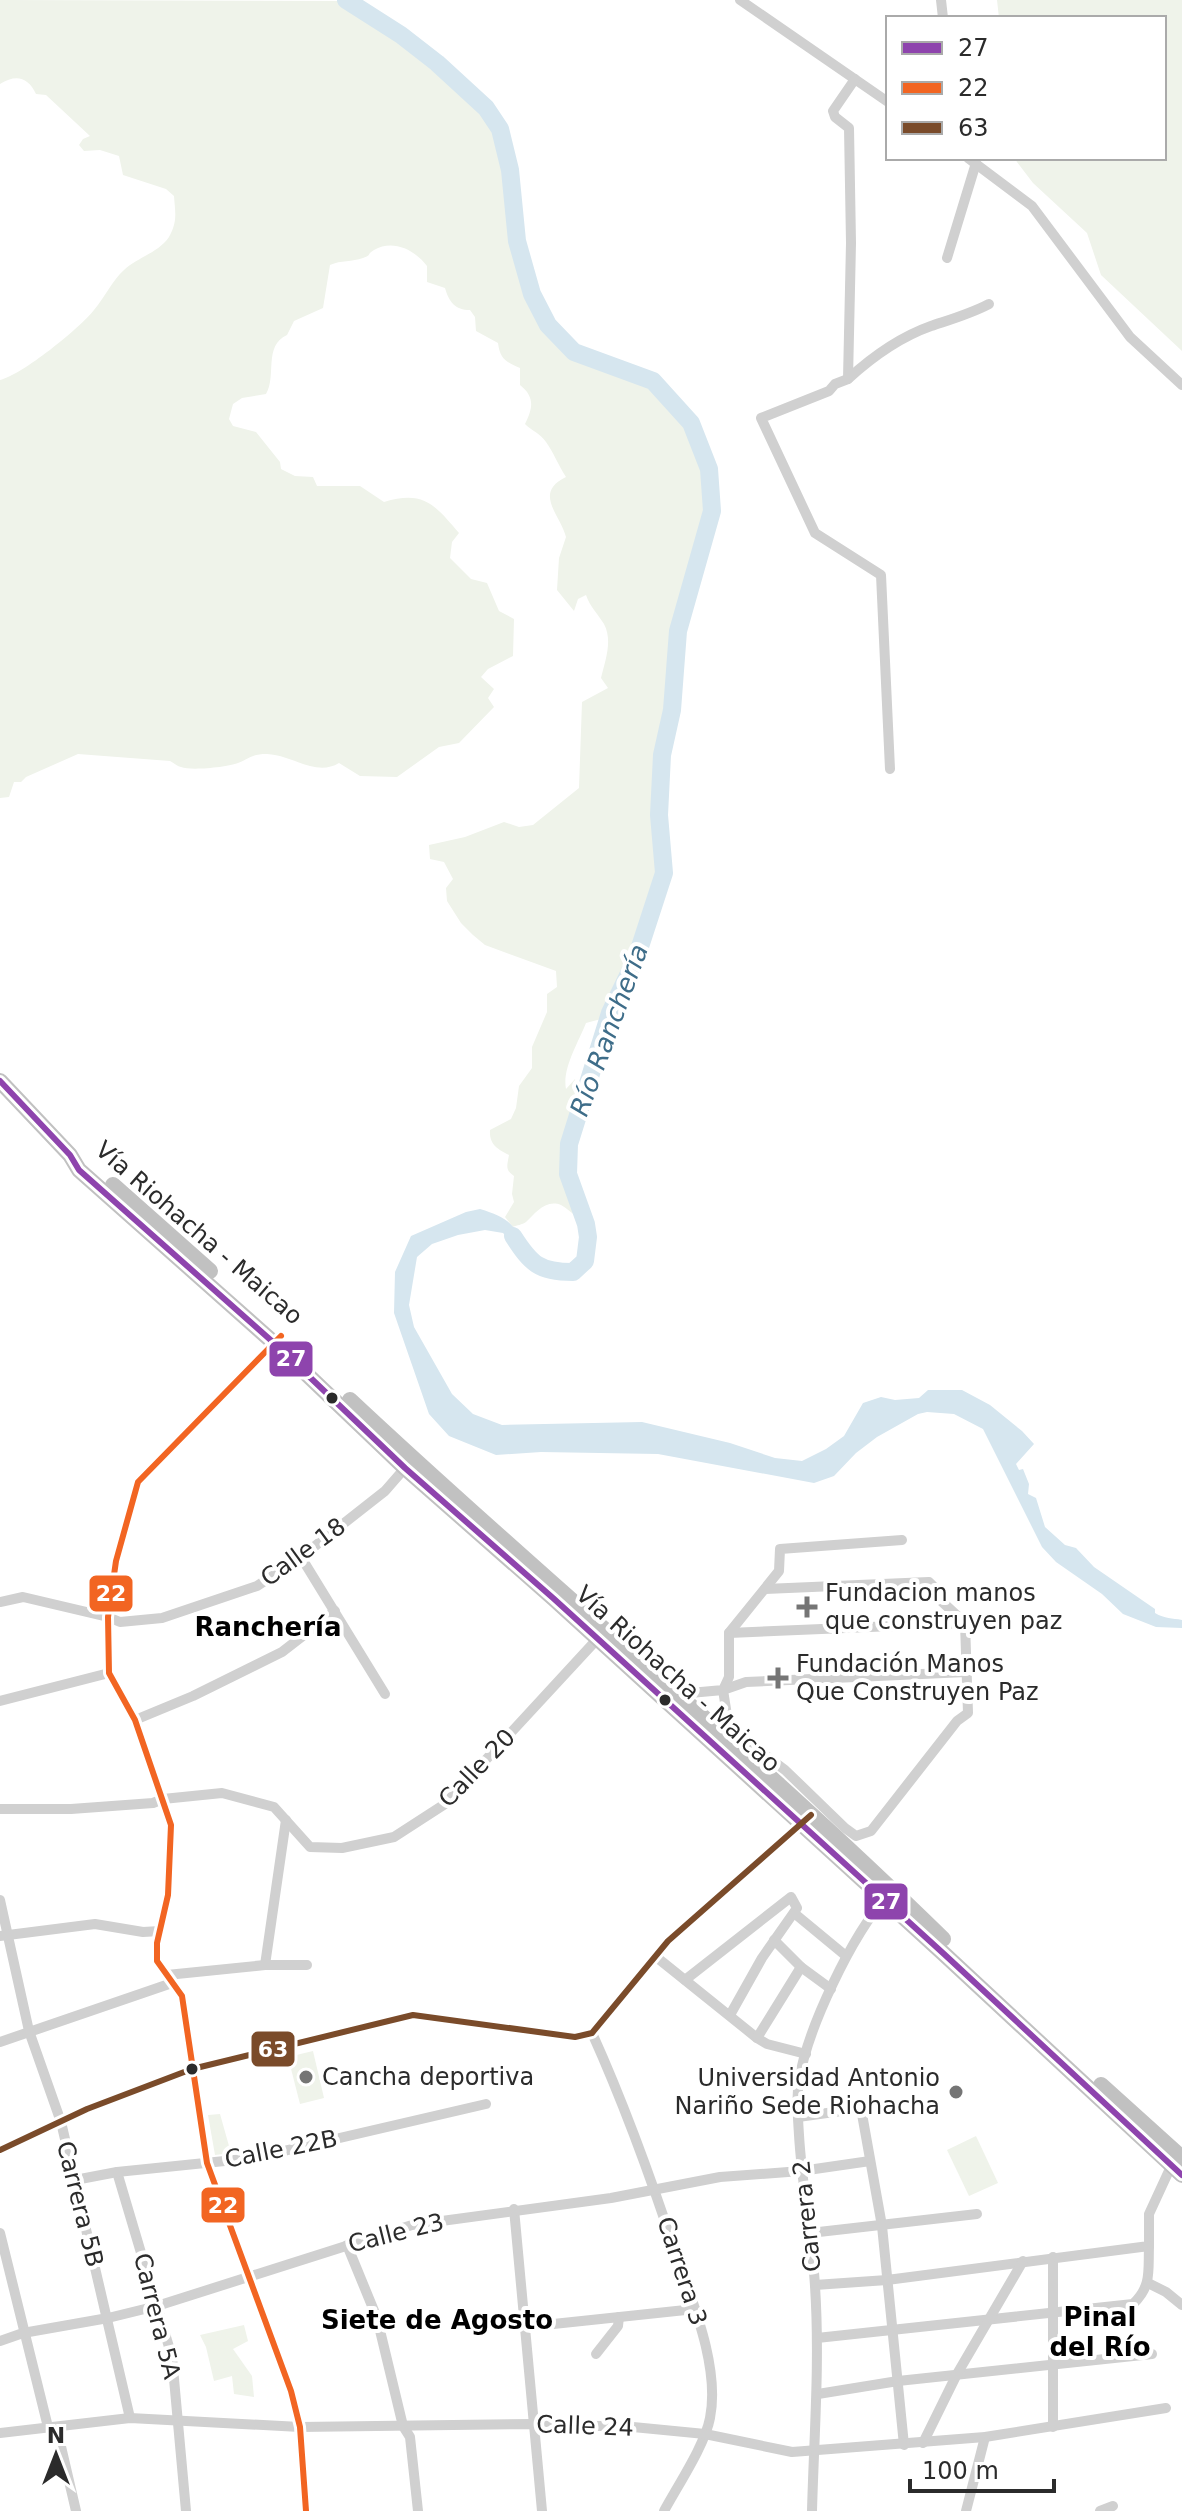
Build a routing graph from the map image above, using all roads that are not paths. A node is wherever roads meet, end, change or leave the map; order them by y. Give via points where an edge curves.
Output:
1 (740, 0) edge
2 (855, 79) junction
3 (886, 101) edge
4 (972, 161) edge
5 (947, 258) dead end
6 (989, 304) dead end
7 (848, 379) junction
8 (1182, 385) edge
9 (890, 769) dead end
10 (0, 1081) edge
11 (0, 1090) edge
12 (34, 1120) junction
13 (278, 1340) junction
14 (405, 1468) junction
15 (902, 1540) dead end
16 (301, 1557) junction
17 (765, 1589) junction
18 (557, 1594) junction
19 (0, 1602) edge
20 (335, 1611) junction
21 (108, 1617) junction
22 (965, 1623) junction
23 (729, 1633) junction
24 (602, 1635) junction
25 (966, 1672) junction
26 (109, 1673) junction
27 (723, 1690) junction
28 (385, 1694) dead end
29 (674, 1699) junction
30 (0, 1701) edge
31 (135, 1720) junction
32 (163, 1799) junction
33 (0, 1809) edge
34 (286, 1820) junction
35 (806, 1820) junction
36 (888, 1894) junction
37 (0, 1900) edge
38 (794, 1913) junction
39 (160, 1931) junction
40 (4, 1935) edge
41 (774, 1940) junction
42 (655, 1956) junction
43 (846, 1956) junction
44 (265, 1965) junction
45 (307, 1965) dead end
46 (801, 1967) junction
47 (170, 1979) junction
48 (685, 1980) junction
49 (831, 1989) junction
50 (730, 2015) junction
51 (29, 2031) junction
52 (592, 2033) junction
53 (757, 2038) junction
54 (0, 2042) edge
55 (806, 2054) junction
56 (192, 2069) junction
57 (486, 2104) dead end
58 (798, 2117) junction
59 (61, 2122) junction
60 (0, 2150) edge
61 (870, 2161) junction
62 (207, 2163) junction
63 (1178, 2163) edge
64 (801, 2171) junction
65 (117, 2172) junction
66 (75, 2180) junction
67 (655, 2190) junction
68 (514, 2209) junction
69 (977, 2214) dead end
70 (882, 2226) junction
71 (0, 2233) edge
72 (810, 2233) junction
73 (347, 2245) junction
74 (1149, 2246) junction
75 (1053, 2257) junction
76 (1023, 2261) junction
77 (250, 2278) junction
78 (887, 2280) junction
79 (1148, 2283) junction
80 (815, 2285) junction
81 (1182, 2305) edge
82 (157, 2306) junction
83 (695, 2309) junction
84 (1052, 2311) junction
85 (619, 2317) junction
86 (108, 2318) junction
87 (992, 2319) junction
88 (525, 2327) junction
89 (894, 2330) junction
90 (23, 2333) junction
91 (817, 2338) junction
92 (0, 2341) edge
93 (596, 2354) dead end
94 (1152, 2354) dead end
95 (1052, 2363) junction
96 (957, 2374) junction
97 (898, 2381) junction
98 (818, 2394) junction
99 (1166, 2408) dead end
100 (130, 2418) junction
101 (178, 2420) junction
102 (534, 2424) junction
103 (403, 2426) junction
104 (48, 2427) junction
105 (300, 2427) junction
106 (1053, 2427) junction
107 (0, 2433) edge
108 (705, 2434) junction
109 (985, 2437) junction
110 (923, 2443) junction
111 (904, 2445) junction
112 (814, 2451) junction
113 (1113, 2506) dead end
114 (76, 2511) edge
115 (186, 2511) edge
116 (306, 2511) edge
117 (418, 2511) edge
118 (542, 2511) edge
119 (664, 2511) edge
120 (812, 2511) edge
121 (966, 2511) edge
122 (1100, 2511) edge

1 - 2 street
2 - 3 street
2 - 7 street via 833,111 849,128
4 - 5 street
4 - 8 street via 1032,206 1130,337
6 - 7 street via 903,339 874,355
7 - 9 street via 761,418 815,533 881,575
10 - 12 highway
11 - 12 highway
12 - 13 highway, Vía Riohacha - Maicao via 70,1155 85,1160
13 - 14 highway, Vía Riohacha - Maicao
13 - 18 highway, Vía Riohacha - Maicao
13 - 21 street via 138,1482 116,1561
14 - 16 street, Calle 18 via 385,1491
14 - 18 highway, Vía Riohacha - Maicao
15 - 17 street via 780,1549 779,1571
16 - 20 street
16 - 21 street, Calle 18 via 257,1586 162,1618 120,1622
17 - 22 street via 929,1582
17 - 23 street
18 - 24 highway, Vía Riohacha - Maicao
19 - 21 street, Calle 18 via 23,1597
20 - 28 street
20 - 31 street via 282,1652
21 - 26 street
22 - 23 street
22 - 25 street
23 - 27 street via 729,1677
24 - 29 highway, Vía Riohacha - Maicao
24 - 34 street, Calle 20 via 445,1804 394,1837 342,1848 310,1847
25 - 27 street via 746,1682
25 - 27 street via 968,1713 871,1831 856,1836 785,1770 729,1728
26 - 30 street
26 - 31 street
27 - 29 street
29 - 35 highway, Vía Riohacha - Maicao
31 - 32 street
32 - 33 street, Calle 20 via 71,1809
32 - 34 street, Calle 20 via 222,1793 274,1807
32 - 39 street via 171,1825 168,1895
34 - 44 street
35 - 36 highway, Vía Riohacha - Maicao
35 - 42 street
36 - 43 street, Carrera 2
36 - 63 highway, Vía Riohacha - Maicao
37 - 40 street, Carrera 5B
38 - 41 street
38 - 43 street
38 - 48 street via 791,1897
39 - 40 street via 95,1924
39 - 47 street via 157,1961
40 - 51 street, Carrera 5B
41 - 46 street
41 - 50 street
42 - 48 street
42 - 52 street
43 - 49 street, Carrera 2
44 - 45 street
44 - 47 street
46 - 49 street
46 - 53 street
47 - 51 street
47 - 56 street via 182,1996
48 - 50 street
49 - 55 street, Carrera 2
50 - 53 street
51 - 54 street
51 - 59 street, Carrera 5B
52 - 56 street via 575,2037 413,2015
52 - 67 street, Carrera 3
53 - 55 street
55 - 58 street, Carrera 2 via 798,2082
56 - 59 street
56 - 62 street
57 - 62 street, Calle 22B via 254,2158
58 - 61 street via 856,2109 862,2114
58 - 64 street, Carrera 2
59 - 60 street
59 - 66 street, Carrera 5B
61 - 64 street, Calle 23
61 - 70 street
62 - 65 street, Calle 22B
62 - 77 street
63 - 74 street via 1149,2214
64 - 67 street, Calle 23 via 720,2177
64 - 72 street, Carrera 2
65 - 66 street, Calle 22B
65 - 82 street, Carrera 5A
66 - 86 street, Carrera 5B
67 - 68 street, Calle 23
67 - 83 street, Carrera 3
68 - 73 street, Calle 23 via 412,2225
68 - 88 street
69 - 70 street
70 - 72 street
70 - 78 street
71 - 90 street
72 - 80 street, Carrera 2
73 - 77 street, Calle 23
73 - 103 street via 377,2318
74 - 75 street
74 - 79 street
75 - 76 street
75 - 84 street
76 - 78 street
76 - 87 street
77 - 82 street, Calle 23
77 - 105 street
78 - 80 street
78 - 89 street
79 - 81 street
79 - 84 street via 1133,2304
80 - 91 street, Carrera 2
82 - 86 street, Calle 23
82 - 101 street, Carrera 5A via 172,2357
83 - 85 street
83 - 108 street, Carrera 3 via 710,2374 711,2413
84 - 87 street
84 - 95 street
85 - 88 street
85 - 93 street
86 - 90 street, Calle 23
86 - 100 street, Carrera 5B
87 - 89 street
87 - 96 street
88 - 102 street
89 - 91 street
89 - 97 street
90 - 92 street, Calle 23
90 - 104 street
91 - 98 street, Carrera 2
94 - 95 street
95 - 96 street
95 - 106 street
96 - 97 street
96 - 110 street
97 - 98 street
97 - 111 street
98 - 112 street, Carrera 2
99 - 106 street, Calle 24
100 - 101 street, Calle 24
100 - 104 street, Calle 24
101 - 105 street, Calle 24
101 - 115 street, Carrera 5A
102 - 103 street, Calle 24
102 - 108 street, Calle 24
102 - 118 street
103 - 105 street, Calle 24
103 - 117 street via 410,2437
104 - 107 street, Calle 24
104 - 114 street via 59,2438
105 - 116 street
106 - 109 street, Calle 24
108 - 112 street, Calle 24 via 792,2452
108 - 119 street, Carrera 3
109 - 110 street, Calle 24
109 - 121 street
110 - 111 street, Calle 24
111 - 112 street, Calle 24
112 - 120 street, Carrera 2
113 - 122 street

